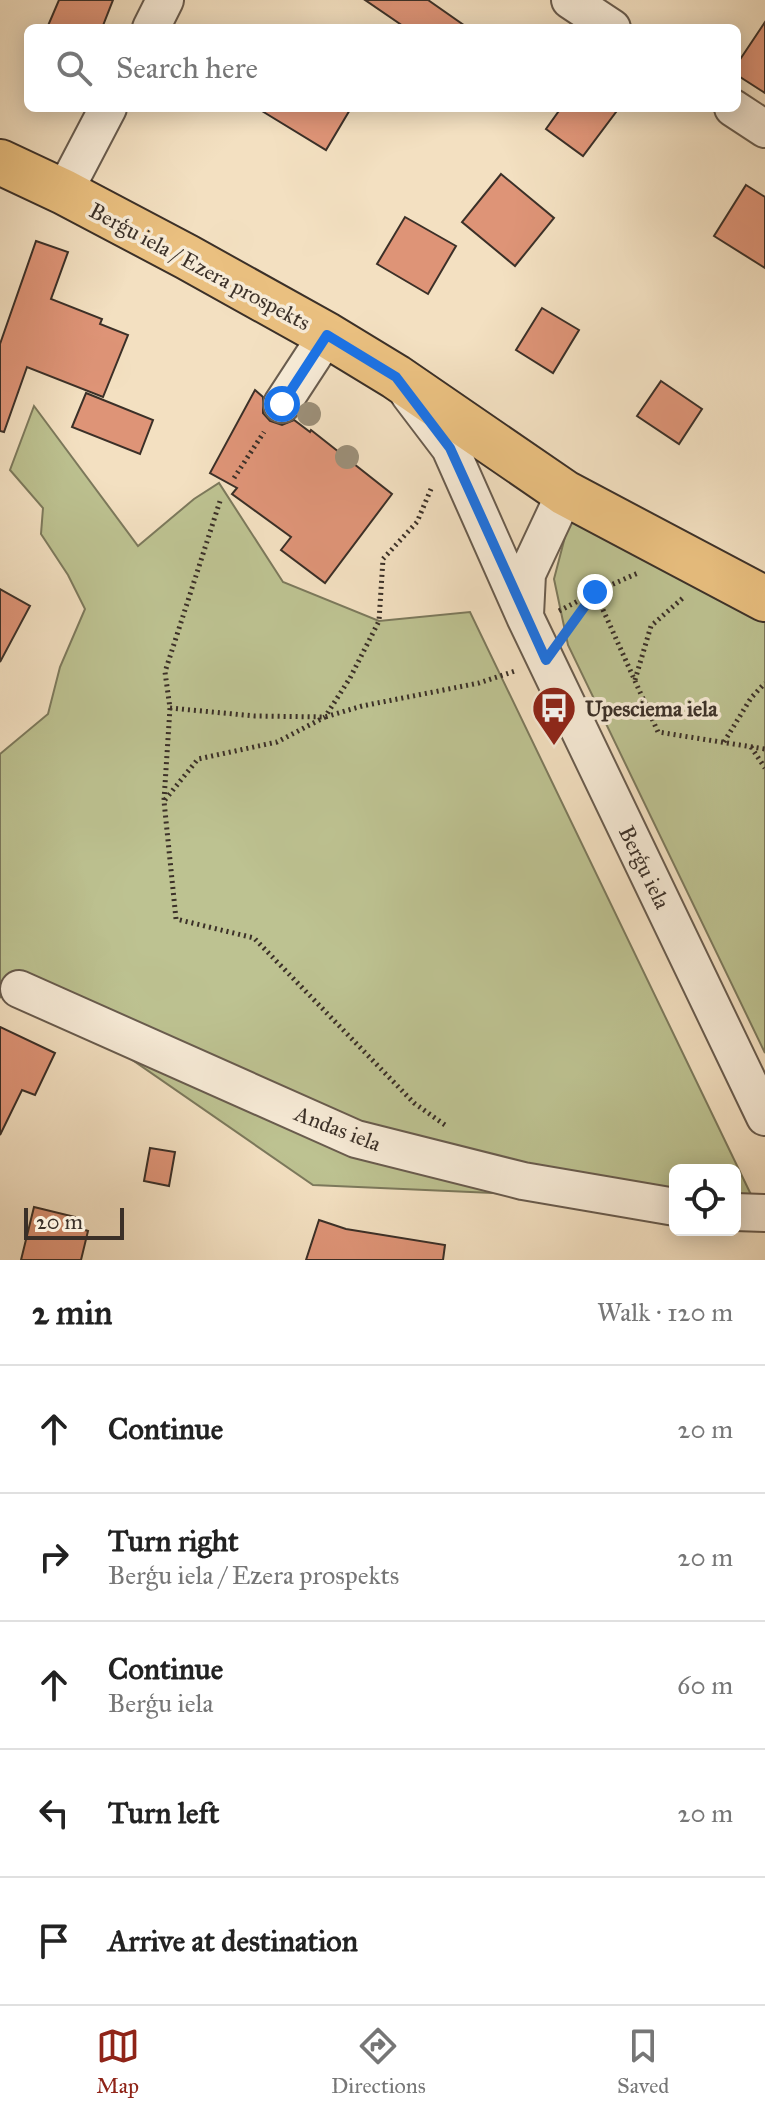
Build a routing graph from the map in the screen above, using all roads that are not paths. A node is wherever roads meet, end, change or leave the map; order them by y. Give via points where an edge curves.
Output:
1 (165, 0) edge
2 (570, 0) edge
3 (153, 24) edge
4 (606, 24) edge
5 (106, 112) edge
6 (739, 112) edge
7 (765, 129) edge
8 (0, 162) edge
9 (64, 192) junction
10 (327, 335) junction
11 (396, 377) junction
12 (282, 404) road end
13 (565, 493) junction
14 (765, 599) edge
15 (525, 617) junction
16 (19, 989) dead end
17 (765, 1117) edge
18 (669, 1206) edge
19 (741, 1212) edge
20 (765, 1213) edge

1 - 3 street
2 - 4 street
5 - 9 street
6 - 7 street
8 - 9 main road, Berģu iela / Ezera prospekts
9 - 10 main road, Berģu iela / Ezera prospekts
10 - 11 main road, Berģu iela / Ezera prospekts
10 - 12 street
11 - 13 main road
11 - 15 street, Berģu iela via 450,448
13 - 14 main road
13 - 15 street, Berģu iela via 527,574
15 - 17 street, Berģu iela
16 - 18 street, Andas iela via 356,1139 523,1181
19 - 20 street

